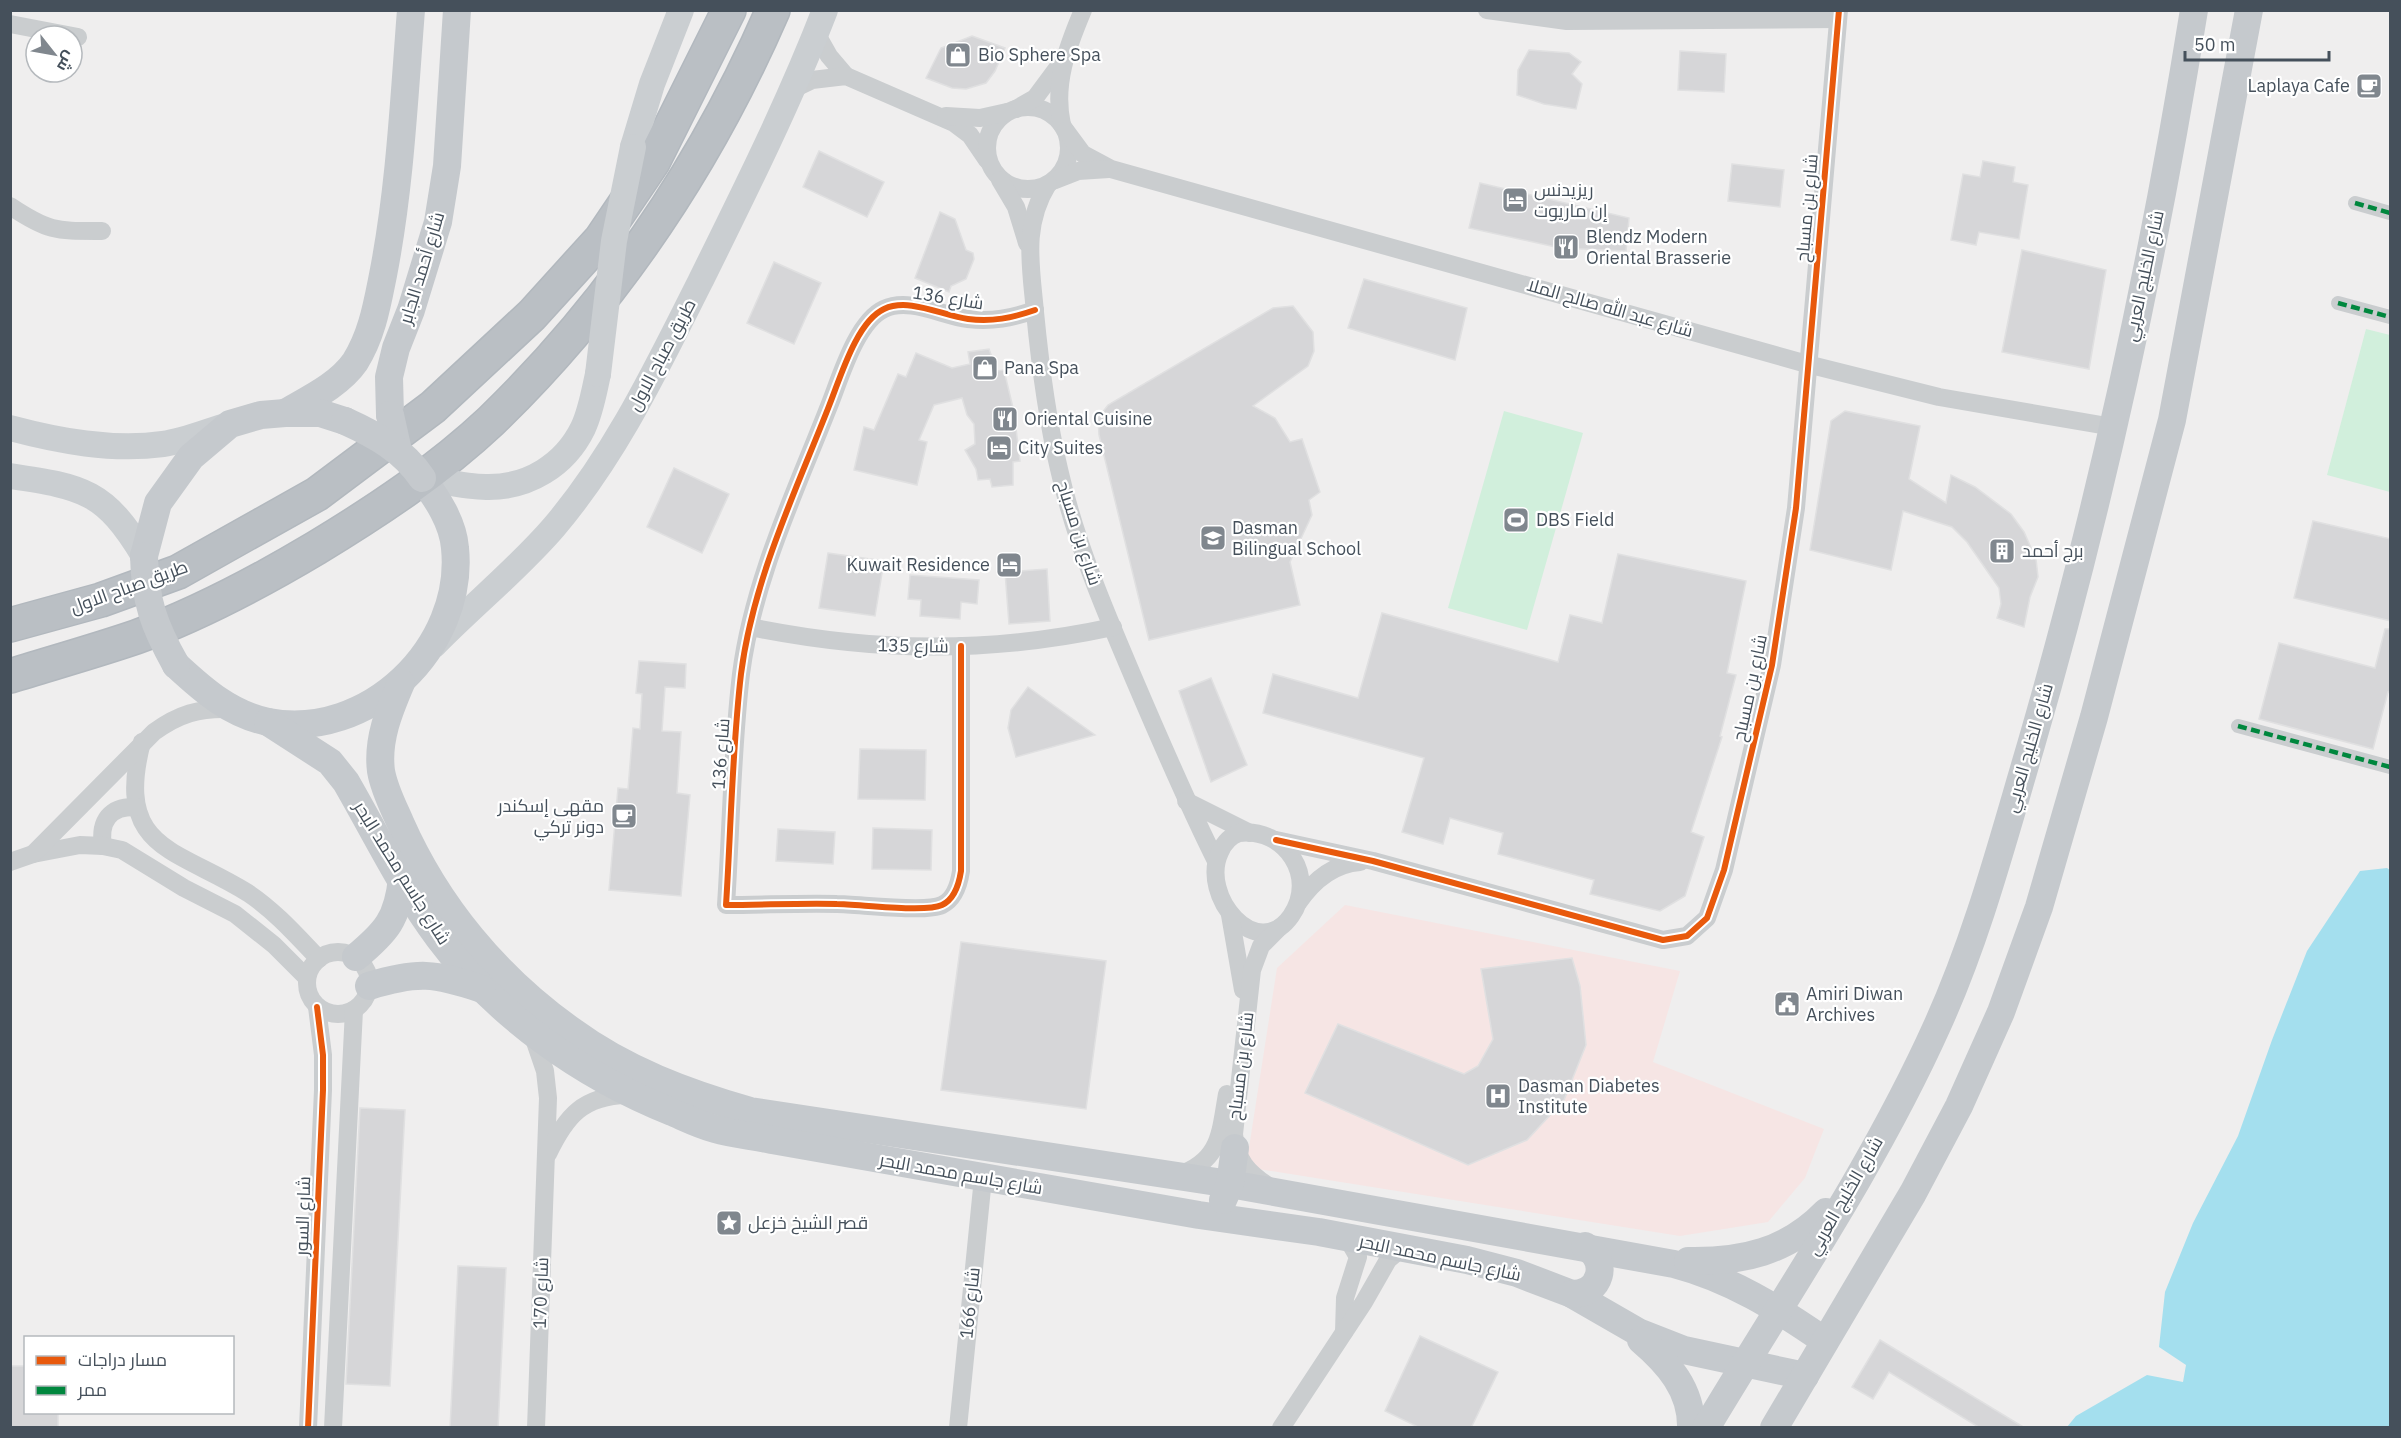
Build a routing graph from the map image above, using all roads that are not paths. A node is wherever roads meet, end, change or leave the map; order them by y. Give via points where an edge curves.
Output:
1 (411, 10) edge
2 (457, 10) edge
3 (681, 10) edge
4 (729, 10) edge
5 (773, 10) edge
6 (1083, 10) edge
7 (1488, 10) edge
8 (2194, 10) edge
9 (2249, 10) edge
10 (1838, 15) edge
11 (821, 22) edge
12 (1065, 57) junction
13 (846, 76) junction
14 (791, 90) junction
15 (1012, 111) junction
16 (941, 116) junction
17 (1064, 128) junction
18 (1111, 169) junction
19 (994, 171) junction
20 (1051, 183) junction
21 (2355, 203) dead end
22 (10, 206) edge
23 (2391, 213) edge
24 (102, 231) dead end
25 (1029, 250) junction
26 (2338, 303) dead end
27 (1035, 310) junction
28 (2391, 317) edge
29 (1807, 364) junction
30 (285, 413) junction
31 (230, 424) junction
32 (2113, 427) junction
33 (10, 428) edge
34 (398, 451) junction
35 (10, 476) edge
36 (422, 478) junction
37 (144, 556) junction
38 (10, 626) edge
39 (750, 627) junction
40 (1113, 627) junction
41 (961, 646) junction
42 (427, 651) junction
43 (10, 676) edge
44 (401, 683) junction
45 (235, 710) junction
46 (268, 722) junction
47 (2238, 726) dead end
48 (142, 742) junction
49 (2391, 767) edge
50 (1186, 801) junction
51 (136, 807) junction
52 (1250, 833) junction
53 (1276, 840) junction
54 (103, 846) junction
55 (33, 854) junction
56 (1216, 861) junction
57 (1373, 861) junction
58 (10, 862) edge
59 (402, 879) junction
60 (1297, 904) junction
61 (1230, 915) junction
62 (1279, 928) junction
63 (356, 957) junction
64 (319, 959) junction
65 (306, 977) junction
66 (369, 986) junction
67 (482, 989) junction
68 (317, 1007) junction
69 (354, 1010) junction
70 (531, 1031) junction
71 (632, 1095) junction
72 (1235, 1148) junction
73 (546, 1159) junction
74 (1862, 1169) junction
75 (1173, 1177) junction
76 (983, 1178) junction
77 (1230, 1184) junction
78 (1279, 1192) junction
79 (1199, 1215) junction
80 (1347, 1238) junction
81 (1585, 1246) junction
82 (1401, 1248) junction
83 (1652, 1260) junction
84 (1572, 1294) junction
85 (1778, 1309) junction
86 (1610, 1317) junction
87 (1344, 1332) junction
88 (1825, 1341) junction
89 (1744, 1364) junction
90 (1805, 1376) junction
91 (308, 1428) edge
92 (333, 1428) edge
93 (536, 1428) edge
94 (958, 1428) edge
95 (1281, 1428) edge
96 (1691, 1428) edge
97 (1706, 1428) edge
98 (1774, 1428) edge

1 - 30 main road, شارع أحمد الجابر via 396,187 374,321 353,364 330,386
2 - 34 main road, شارع أحمد الجابر, bridge via 447,166 439,213 389,377 390,415
3 - 36 main road, bridge via 633,147 614,241 598,374 583,428 554,466 514,485 487,487
4 - 38 highway, طريق صباح الاول via 653,162 601,239 532,315 433,407 317,494 178,572 101,600
5 - 43 highway via 718,126 674,199 576,330 489,422 447,458 346,529 247,587 137,636
6 - 12 street
7 - 10 street via 1567,21
8 - 32 main road, شارع الخليج العربي
9 - 88 main road via 2165,450 2094,717 2038,907 2001,1012 1959,1106 1913,1193
10 - 29 street, شارع بن مسباح
11 - 13 street via 829,56
11 - 14 main road, طريق صباح الاول
12 - 15 street via 1041,91
12 - 17 street via 1059,92
13 - 14 street via 812,80
13 - 16 street
14 - 42 main road, طريق صباح الاول via 674,335 610,452 554,527
15 - 16 street via 980,118
15 - 17 street via 1042,109
15 - 19 street via 996,122 989,136 987,152
16 - 19 street via 970,135
17 - 18 street, شارع عبد الله صالح الملا via 1083,154
17 - 20 street via 1068,158 1063,171
18 - 20 street, شارع عبد الله صالح الملا via 1078,171
18 - 29 street, شارع عبد الله صالح الملا
19 - 20 street via 1017,189 1033,190
19 - 25 street, شارع بن مسباح via 1016,207
20 - 25 street, شارع بن مسباح via 1036,207
21 - 23 street
22 - 24 street via 44,227
25 - 27 street, شارع بن مسباح
26 - 28 street
27 - 39 street, شارع 136 via 1012,318 969,320 903,305 883,309 874,316 852,349 776,538
27 - 40 street, شارع بن مسباح via 1059,470 1088,565
29 - 32 street, شارع عبد الله صالح الملا via 1939,397
29 - 57 street, شارع بن مسباح via 1796,508 1772,665 1724,870 1707,918 1698,929 1687,936 1663,940
30 - 31 main road
30 - 34 main road, bridge via 320,413 345,421
31 - 33 main road via 163,444 108,446
31 - 37 main road via 190,458 158,502
32 - 74 main road, شارع الخليج العربي via 2046,692 1988,892 1937,1026
34 - 36 main road, bridge
35 - 37 main road via 80,490 104,503 123,522
36 - 42 main road via 439,501 448,523 456,565 449,606
37 - 45 main road, bridge via 145,595 157,632 176,665 212,698
39 - 41 street, شارع 135 via 849,644
39 - 41 street, شارع 136 via 741,674 726,905 931,907 951,898 961,871
40 - 41 street, شارع 135 via 1043,640
40 - 50 street, شارع بن مسباح
42 - 44 main road
44 - 46 main road via 369,705 333,719
44 - 75 main road, شارع جاسم محمد البحر via 384,727 381,772 411,847 440,896 493,963 518,988 596,1047 675,1087 750,1111
45 - 46 main road
45 - 48 street via 211,708 184,714
46 - 59 main road, شارع جاسم محمد البحر via 330,762 346,782
47 - 49 street
48 - 51 street
48 - 55 street
50 - 52 street
50 - 56 street, شارع بن مسباح
51 - 54 street via 121,807 108,815 102,828
51 - 64 street via 160,845 263,904
52 - 53 street
52 - 56 street via 1230,838
53 - 57 street, شارع بن مسباح
53 - 60 street via 1288,850 1299,870
54 - 55 street via 80,845
54 - 65 street via 122,850 235,914
55 - 58 street
56 - 61 street via 1218,893
57 - 60 street, شارع بن مسباح via 1348,863 1331,870 1314,882
59 - 63 main road via 400,900 386,931
59 - 67 main road, شارع جاسم محمد البحر via 439,938
60 - 62 street
61 - 62 street via 1256,931
61 - 75 street, شارع بن مسباح via 1243,994 1220,1135 1213,1153 1201,1164
62 - 72 street, شارع بن مسباح via 1261,946 1252,970
63 - 64 street via 336,952
63 - 66 street via 366,969
64 - 65 street
65 - 68 street via 309,996
66 - 67 main road via 423,974
66 - 69 street via 367,996
67 - 70 main road, شارع جاسم محمد البحر
68 - 69 street via 335,1015
68 - 91 street, شارع السور via 323,1090
69 - 92 street
70 - 71 main road, شارع جاسم محمد البحر
70 - 73 street, شارع 170 via 547,1085
71 - 73 street, شارع 170 via 607,1096 582,1106 565,1124
71 - 76 main road, شارع جاسم محمد البحر via 713,1128
72 - 77 main road
72 - 78 street via 1250,1174
73 - 93 street, شارع 170
74 - 83 main road via 1824,1215 1784,1246 1740,1258
74 - 85 main road, شارع الخليج العربي
75 - 77 main road, شارع جاسم محمد البحر
76 - 79 main road, شارع جاسم محمد البحر
76 - 94 street, شارع 166
77 - 78 main road, شارع جاسم محمد البحر
77 - 79 main road via 1217,1207
78 - 81 main road, شارع جاسم محمد البحر
79 - 80 main road, شارع جاسم محمد البحر
80 - 82 main road, شارع جاسم محمد البحر
80 - 87 street via 1358,1257 1345,1298
81 - 83 main road, شارع جاسم محمد البحر
81 - 84 main road via 1600,1263 1598,1279 1588,1291
82 - 84 main road, شارع جاسم محمد البحر via 1517,1273
82 - 87 street via 1388,1260
83 - 85 main road, شارع جاسم محمد البحر via 1705,1273
84 - 86 main road, شارع جاسم محمد البحر
85 - 88 main road, شارع جاسم محمد البحر
85 - 89 main road, شارع الخليج العربي
86 - 89 main road, شارع جاسم محمد البحر via 1669,1345
86 - 96 main road via 1673,1371 1687,1397
87 - 95 street
88 - 90 main road
89 - 90 main road, شارع جاسم محمد البحر
89 - 97 main road, شارع الخليج العربي
90 - 98 main road

